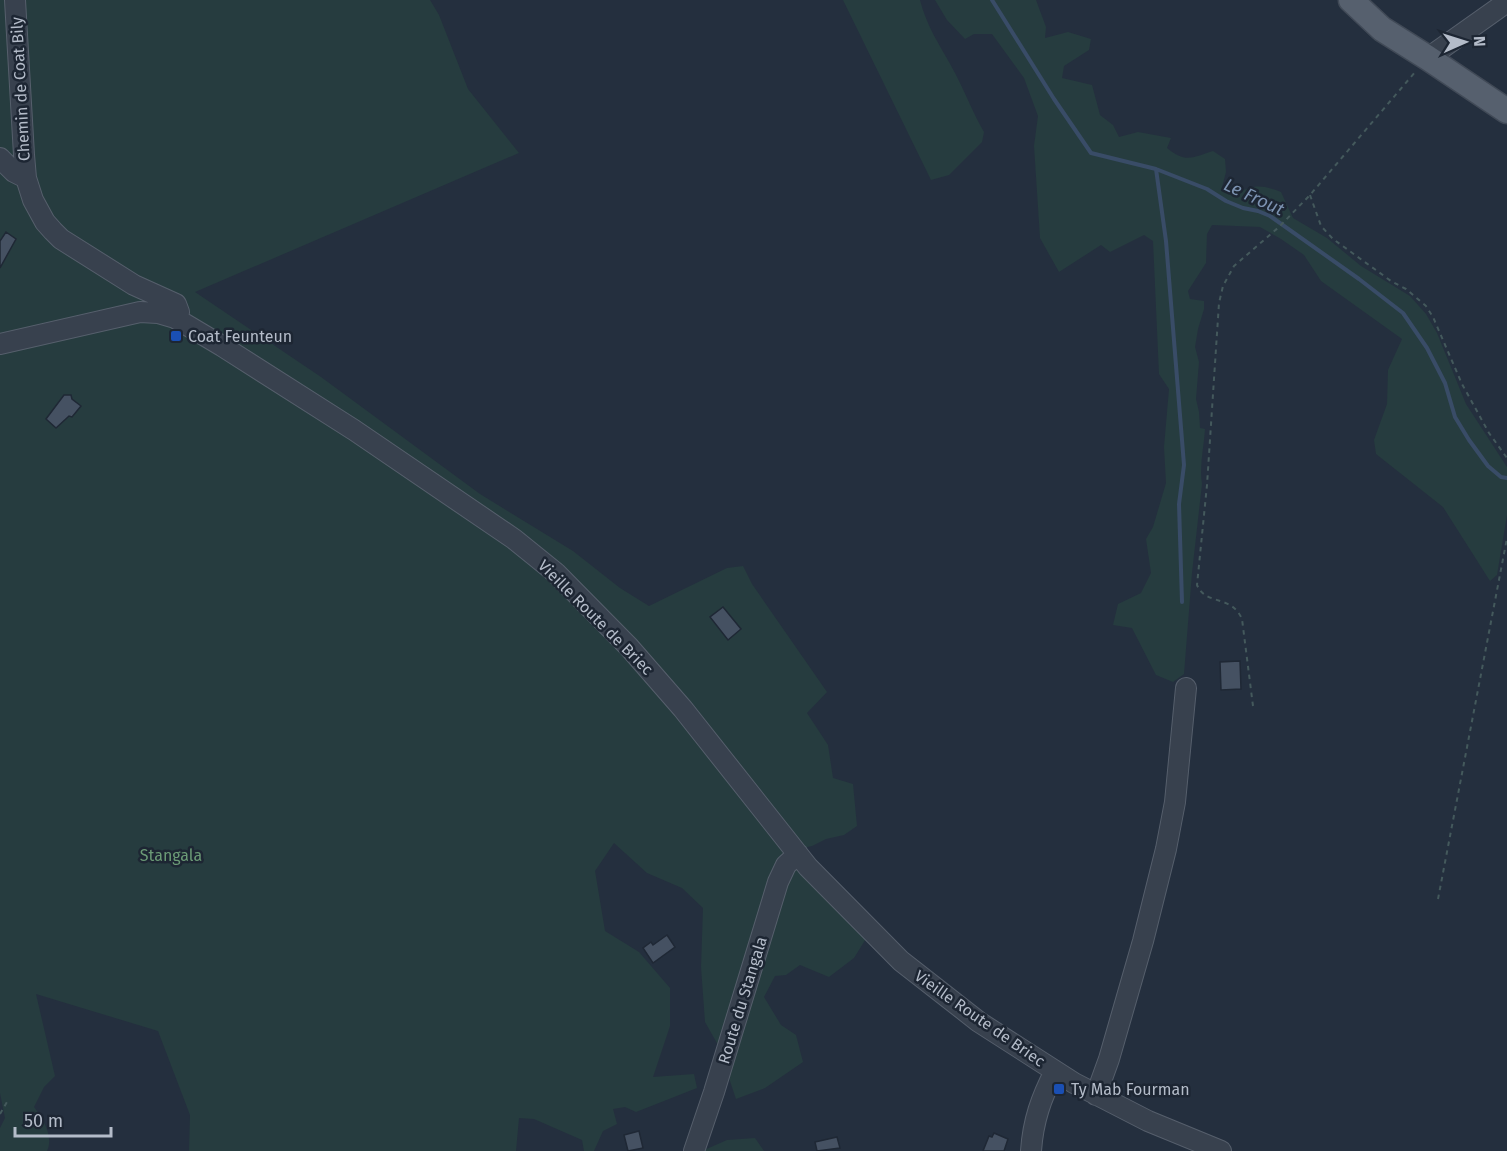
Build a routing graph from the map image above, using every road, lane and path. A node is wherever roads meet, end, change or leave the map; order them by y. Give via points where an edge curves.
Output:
1 (15, 0) edge
2 (1351, 0) edge
3 (1370, 0) edge
4 (1507, 2) edge
5 (1428, 57) junction
6 (1507, 111) edge
7 (0, 158) edge
8 (26, 178) junction
9 (1310, 195) junction
10 (175, 318) junction
11 (0, 344) edge
12 (1507, 458) edge
13 (1507, 538) edge
14 (1186, 688) dead end
15 (1253, 706) dead end
16 (798, 854) junction
17 (1438, 898) dead end
18 (1055, 1071) junction
19 (1096, 1095) junction
20 (7, 1102) dead end
21 (0, 1114) edge
22 (694, 1151) edge
23 (1030, 1151) edge
24 (1221, 1151) edge

1 - 8 street, Chemin de Coat Bily
2 - 5 main road via 1382,29
3 - 5 main road
4 - 5 street
5 - 6 main road
5 - 9 path
7 - 8 street
8 - 10 street, Chemin de Coat Bily via 45,222 61,239 134,285 176,304 179,312
9 - 12 path via 1321,226 1333,238 1426,306 1462,384
9 - 15 path via 1234,266 1219,303 1197,585 1204,595 1225,602 1242,619
10 - 11 street, Vieille Route de Briec via 140,312
10 - 16 street, Vieille Route de Briec via 490,520 548,567 643,662
13 - 17 path
14 - 19 street via 1175,802 1166,849
16 - 18 street, Vieille Route de Briec via 881,943 919,976 999,1036
16 - 22 street, Route du Stangala via 786,865 778,882
18 - 19 street, Vieille Route de Briec
18 - 23 street via 1037,1109
19 - 24 street, Vieille Route de Briec
20 - 21 path

